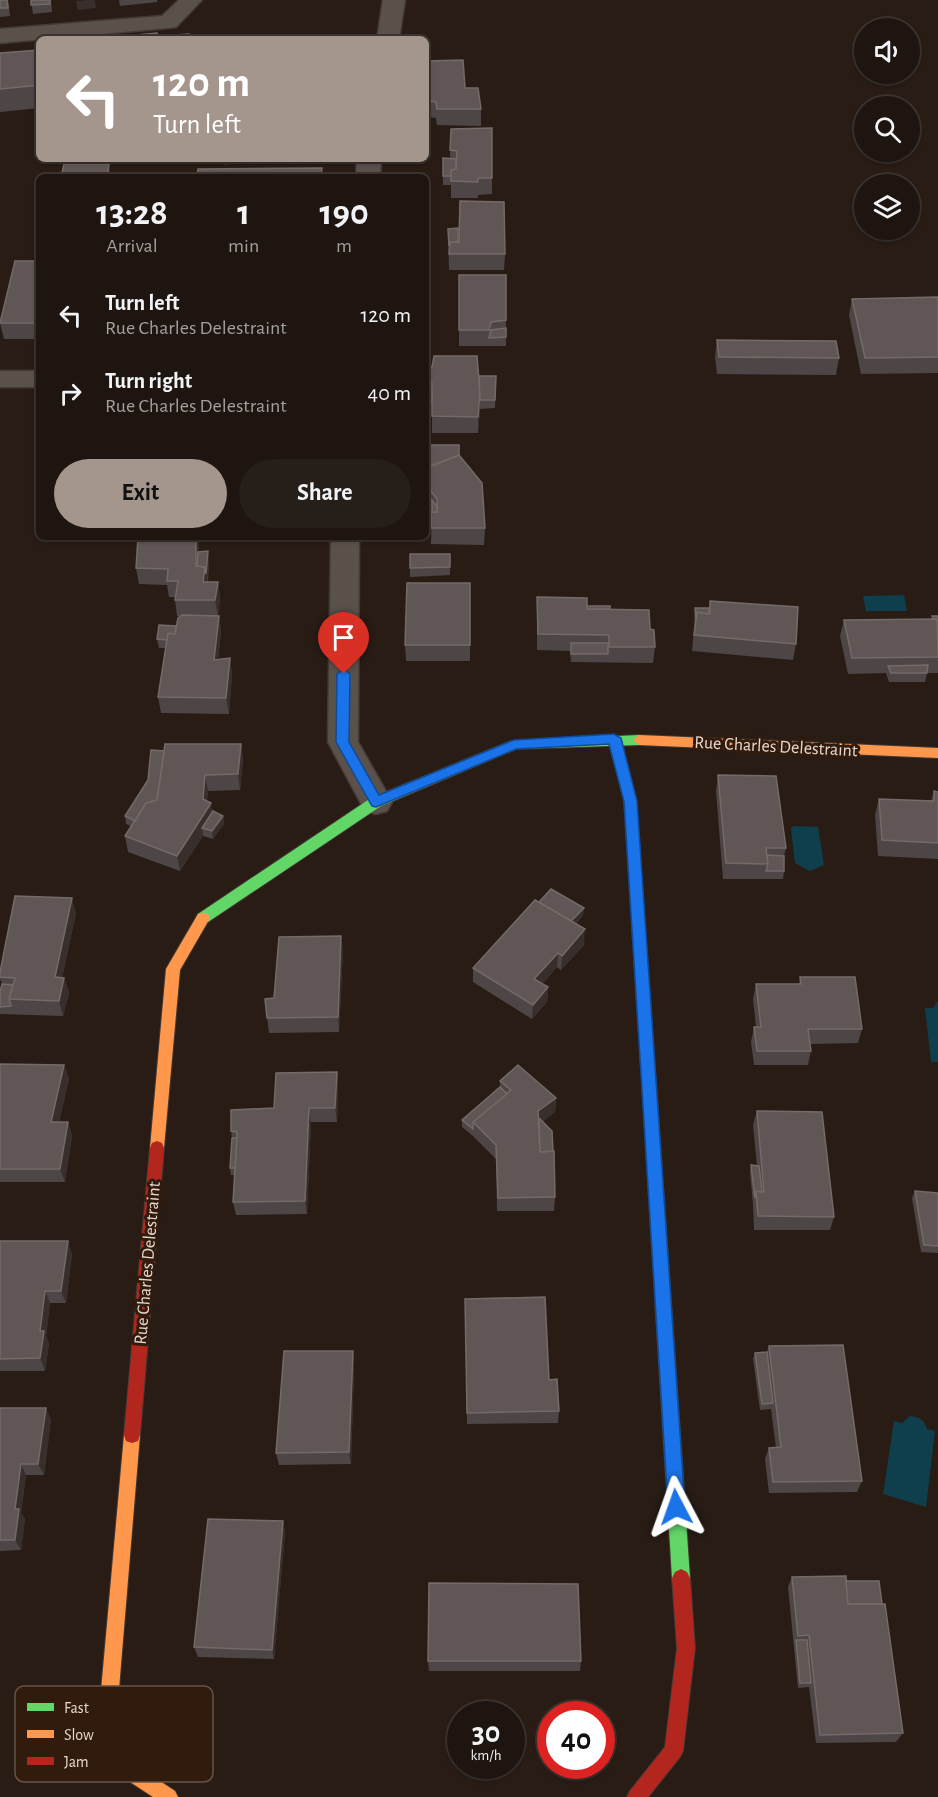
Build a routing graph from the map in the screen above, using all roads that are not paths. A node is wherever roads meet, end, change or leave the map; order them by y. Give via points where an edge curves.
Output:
1 (191, 0) edge
2 (394, 0) edge
3 (0, 36) edge
4 (388, 36) edge
5 (0, 379) edge
6 (36, 379) edge
7 (345, 540) edge
8 (614, 738) junction
9 (938, 753) edge
10 (376, 802) junction
11 (110, 1686) edge
12 (146, 1782) edge
13 (169, 1797) edge
14 (636, 1797) edge

1 - 3 street via 168,22
2 - 4 street
5 - 6 street
7 - 10 street via 343,742
8 - 9 street, Rue Charles Delestraint
8 - 10 street, Rue Charles Delestraint via 514,744
8 - 14 street via 630,801 686,1648 674,1751
10 - 11 street, Rue Charles Delestraint via 204,916 173,969
12 - 13 street, Rue Charles Delestraint

